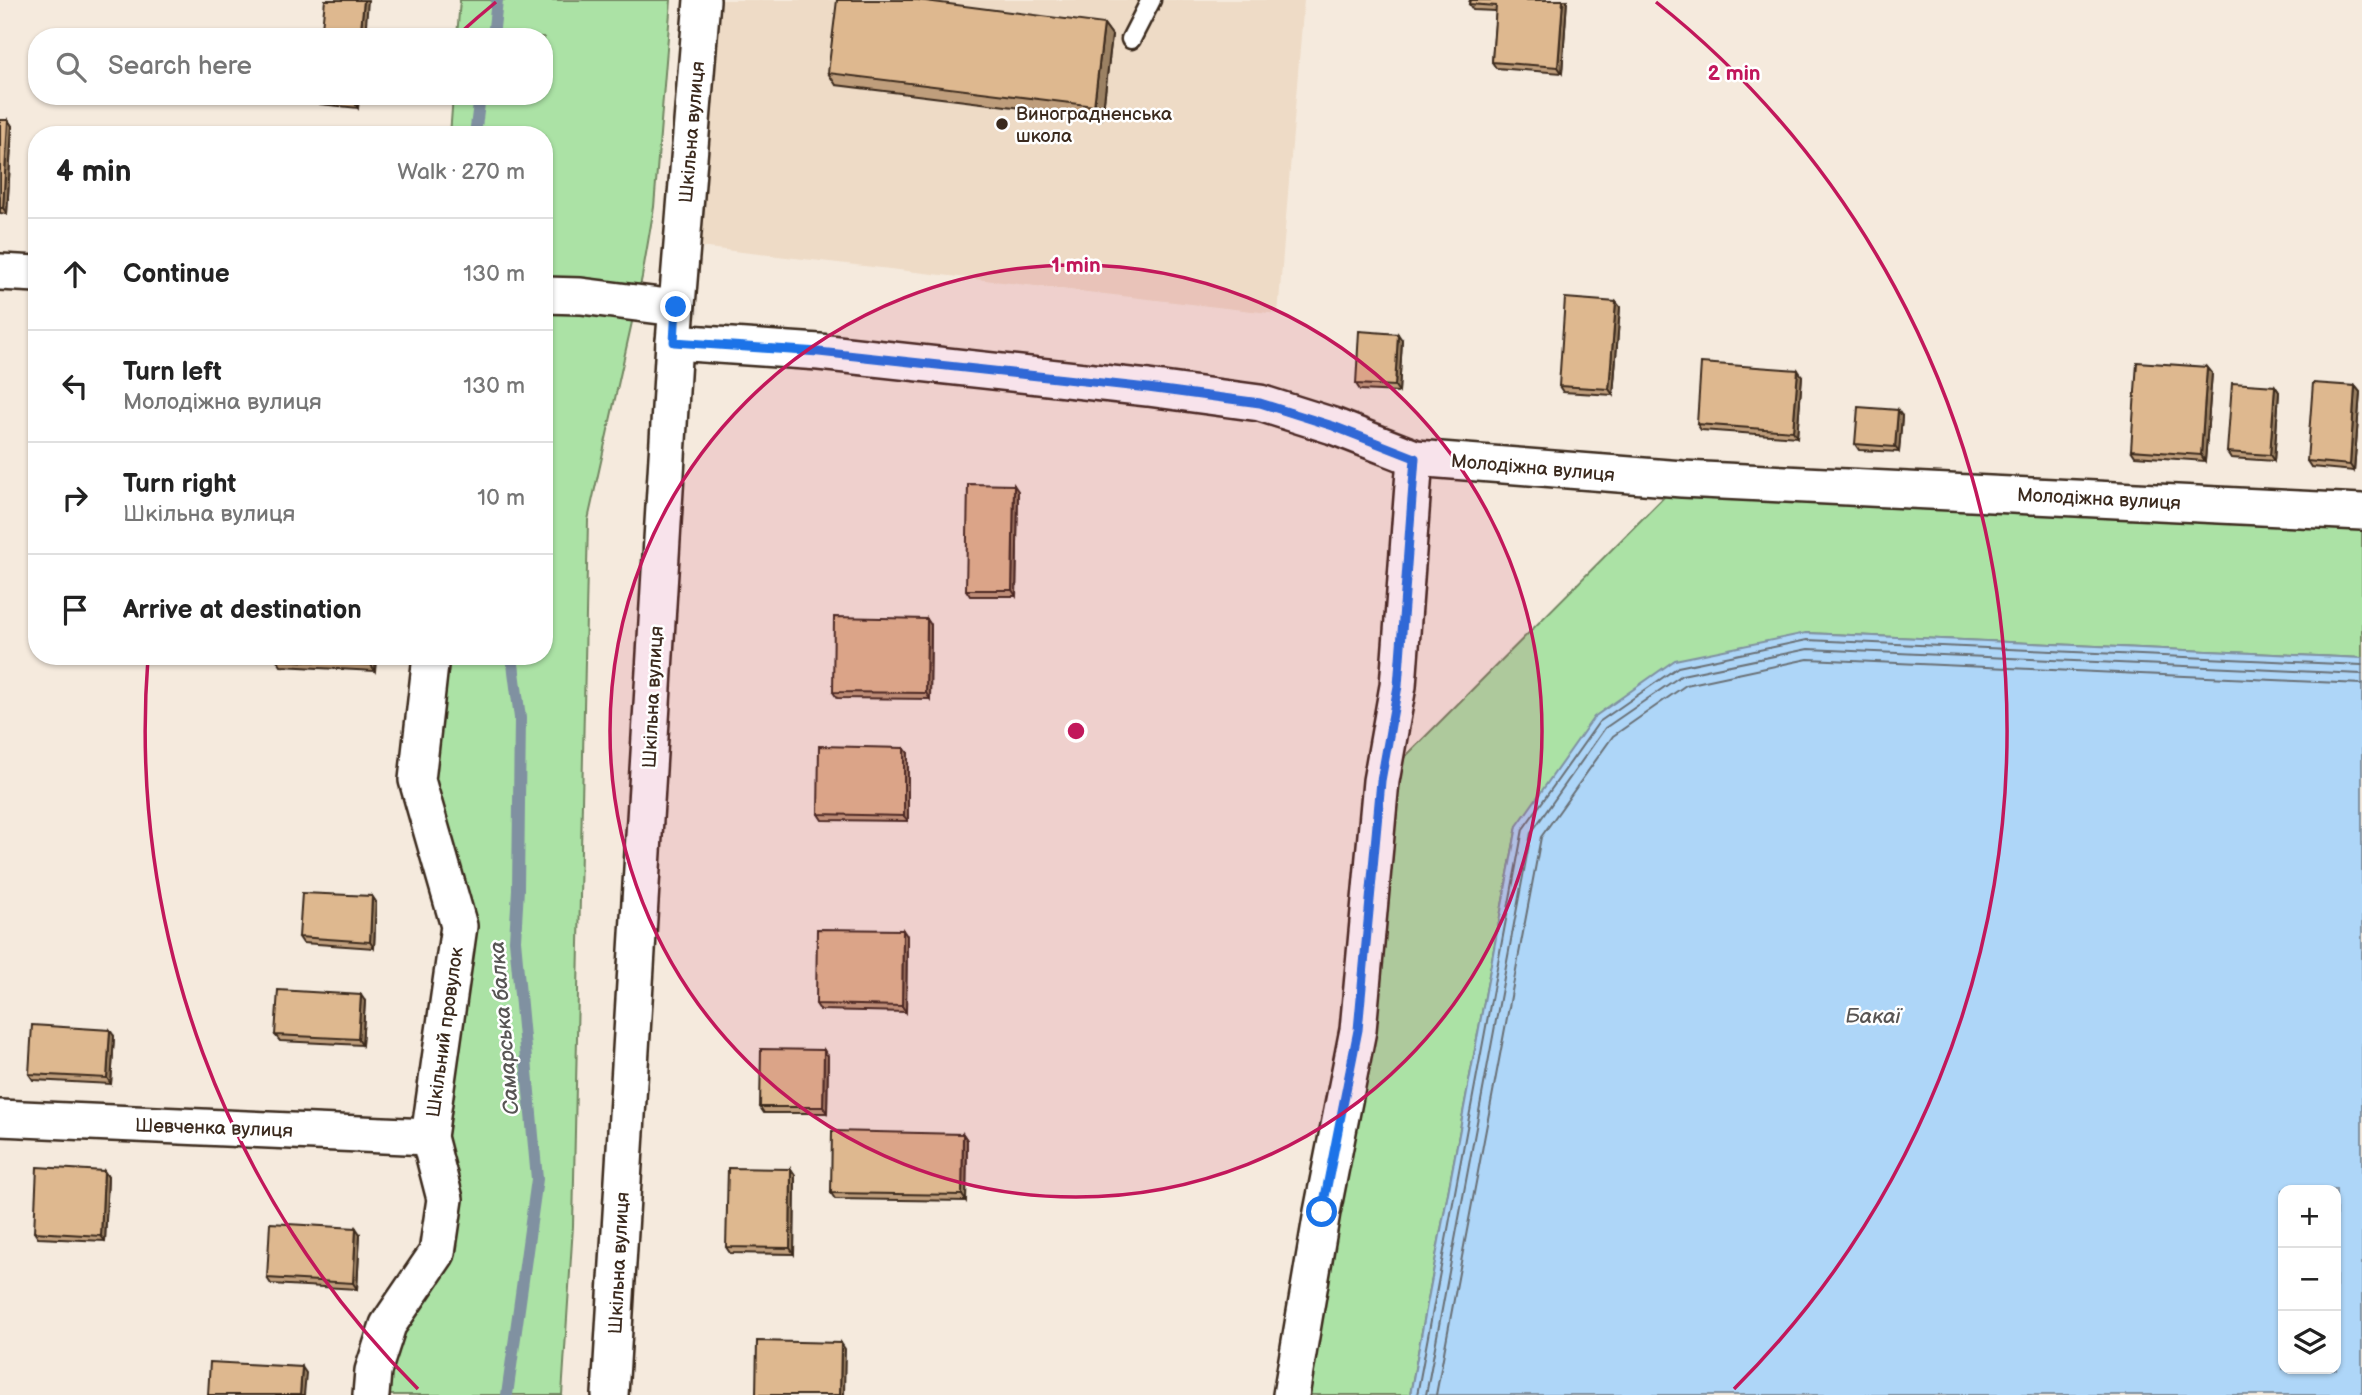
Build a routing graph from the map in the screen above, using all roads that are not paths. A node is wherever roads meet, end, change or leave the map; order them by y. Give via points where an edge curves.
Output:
1 (702, 0) edge
2 (1152, 0) edge
3 (1131, 39) dead end
4 (0, 272) edge
5 (28, 274) edge
6 (553, 295) edge
7 (676, 307) junction
8 (674, 342) junction
9 (1415, 458) junction
10 (2362, 512) edge
11 (430, 665) edge
12 (0, 1118) edge
13 (429, 1137) junction
14 (371, 1395) edge
15 (610, 1395) edge
16 (1291, 1395) edge

1 - 7 street, Шкільна вулиця
2 - 3 lane
4 - 5 street
6 - 7 street
7 - 8 street, Шкільна вулиця
8 - 9 street, Молодіжна вулиця via 819,352 1260,403
8 - 15 street, Шкільна вулиця
9 - 10 street, Молодіжна вулиця via 1682,479
9 - 16 street via 1398,686 1381,781 1358,1030
11 - 13 street, Шкільний провулок via 417,780 459,926
12 - 13 street, Шевченка вулиця
13 - 14 street, Шкільний провулок via 445,1199 437,1253 388,1325 373,1371

